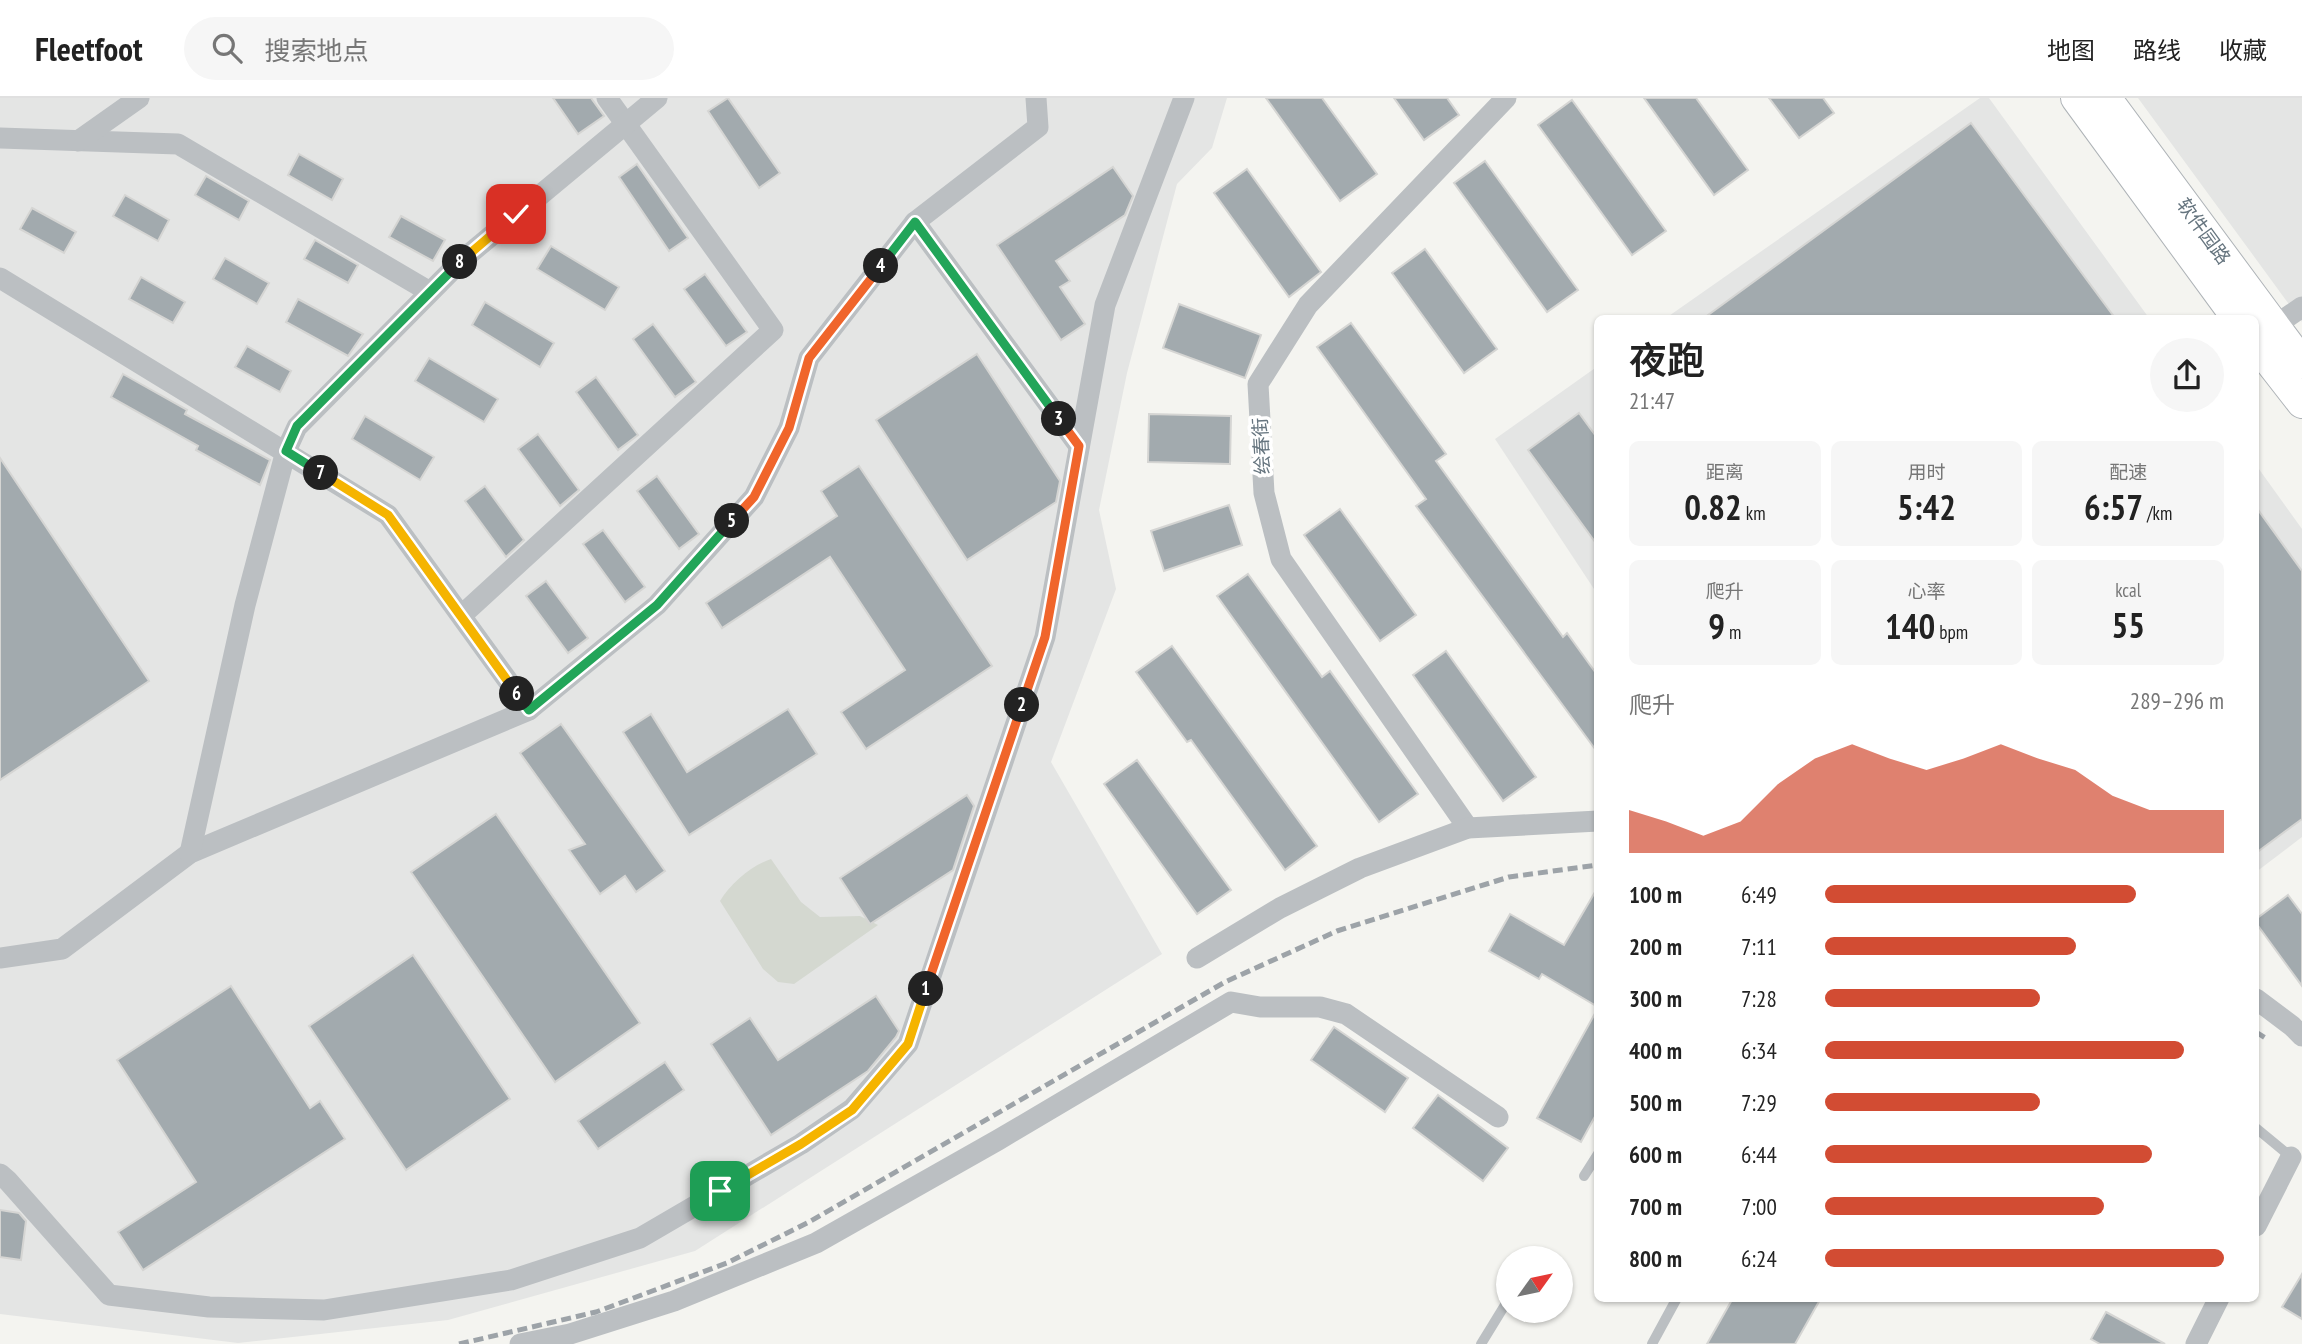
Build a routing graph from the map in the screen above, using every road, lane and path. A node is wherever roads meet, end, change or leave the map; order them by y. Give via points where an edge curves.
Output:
1 (139, 98) edge
2 (607, 98) edge
3 (657, 98) edge
4 (1036, 98) edge
5 (1184, 98) edge
6 (1506, 98) edge
7 (2076, 98) edge
8 (2106, 98) edge
9 (625, 124) junction
10 (0, 138) edge
11 (78, 141) junction
12 (915, 222) junction
13 (0, 278) edge
14 (430, 292) junction
15 (2302, 307) edge
16 (2235, 315) edge
17 (2248, 315) edge
18 (2262, 336) edge
19 (2302, 363) edge
20 (2302, 403) edge
21 (1079, 446) junction
22 (286, 451) junction
23 (462, 615) junction
24 (529, 710) junction
25 (1594, 821) edge
26 (1468, 828) junction
27 (190, 853) junction
28 (0, 958) edge
29 (1197, 958) dead end
30 (2259, 1001) edge
31 (2302, 1036) edge
32 (1498, 1117) dead end
33 (2259, 1130) edge
34 (2291, 1157) joint
35 (1594, 1160) edge
36 (0, 1174) edge
37 (1584, 1176) dead end
38 (2259, 1220) edge
39 (1675, 1302) edge
40 (2217, 1302) edge
41 (1496, 1320) edge
42 (520, 1344) edge
43 (1481, 1344) edge
44 (1652, 1344) edge
45 (2196, 1344) edge

1 - 11 street
2 - 9 street
3 - 9 street
4 - 12 street via 1038,127
5 - 21 street via 1105,305
6 - 26 street, 绘春街 via 1308,305 1258,384 1264,493 1281,559
7 - 16 main road, 软件园路
8 - 17 main road, 软件园路
9 - 14 street
9 - 23 street via 773,330
10 - 11 street
11 - 14 street via 178,144
12 - 21 street
12 - 24 street via 809,358 789,428 754,497 657,605
13 - 22 street
14 - 22 street via 297,426
15 - 18 street
18 - 19 main road, 软件园路
18 - 20 main road, 软件园路
21 - 36 street via 1045,637 908,1044 852,1110 639,1238 511,1280 324,1310 209,1307 110,1295
22 - 23 street via 388,515
22 - 27 street
23 - 24 street
24 - 27 street
25 - 26 street
26 - 29 street via 1360,869 1280,908
27 - 28 street via 62,949
30 - 31 street
32 - 42 street via 1346,1014 1320,1007 1231,1002 817,1243 674,1301 570,1334
33 - 34 lane
34 - 38 street
35 - 37 lane
39 - 44 lane
40 - 45 street
41 - 43 lane

